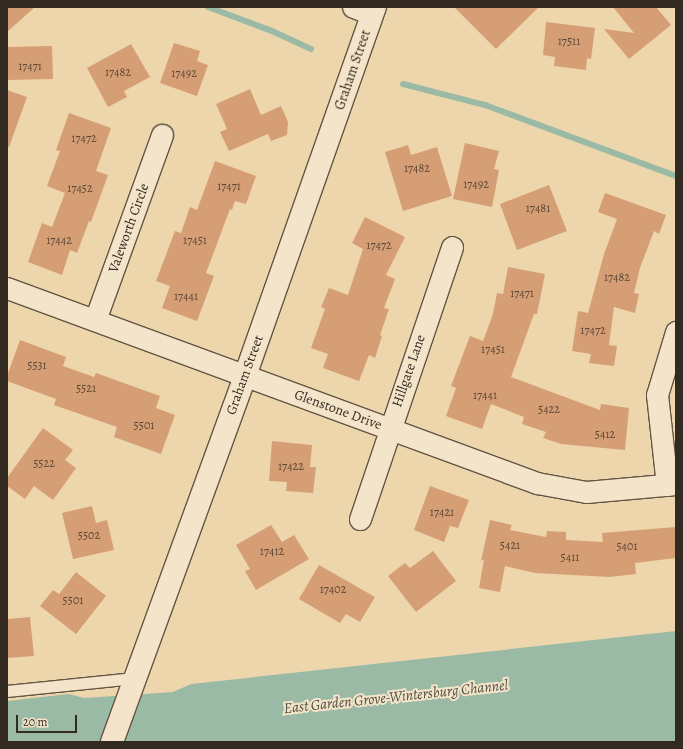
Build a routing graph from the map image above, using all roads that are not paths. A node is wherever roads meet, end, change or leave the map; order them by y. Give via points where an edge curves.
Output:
1 (366, 15) edge
2 (162, 135) dead end
3 (452, 247) dead end
4 (7, 288) edge
5 (95, 320) junction
6 (676, 332) edge
7 (245, 376) junction
8 (390, 430) junction
9 (671, 484) edge
10 (360, 519) dead end
11 (136, 678) junction
12 (7, 691) edge
13 (112, 742) edge

1 - 7 street, Graham Street via 347,85
2 - 5 street, Valeworth Circle
3 - 8 street, Hillgate Lane
4 - 5 street, Glenstone Drive
5 - 7 street, Glenstone Drive
6 - 9 street via 657,395
7 - 8 street, Glenstone Drive
7 - 11 street, Graham Street
8 - 9 street, Glenstone Drive via 537,483 586,492
8 - 10 street, Hillgate Lane
11 - 12 lane
11 - 13 street, Graham Street

